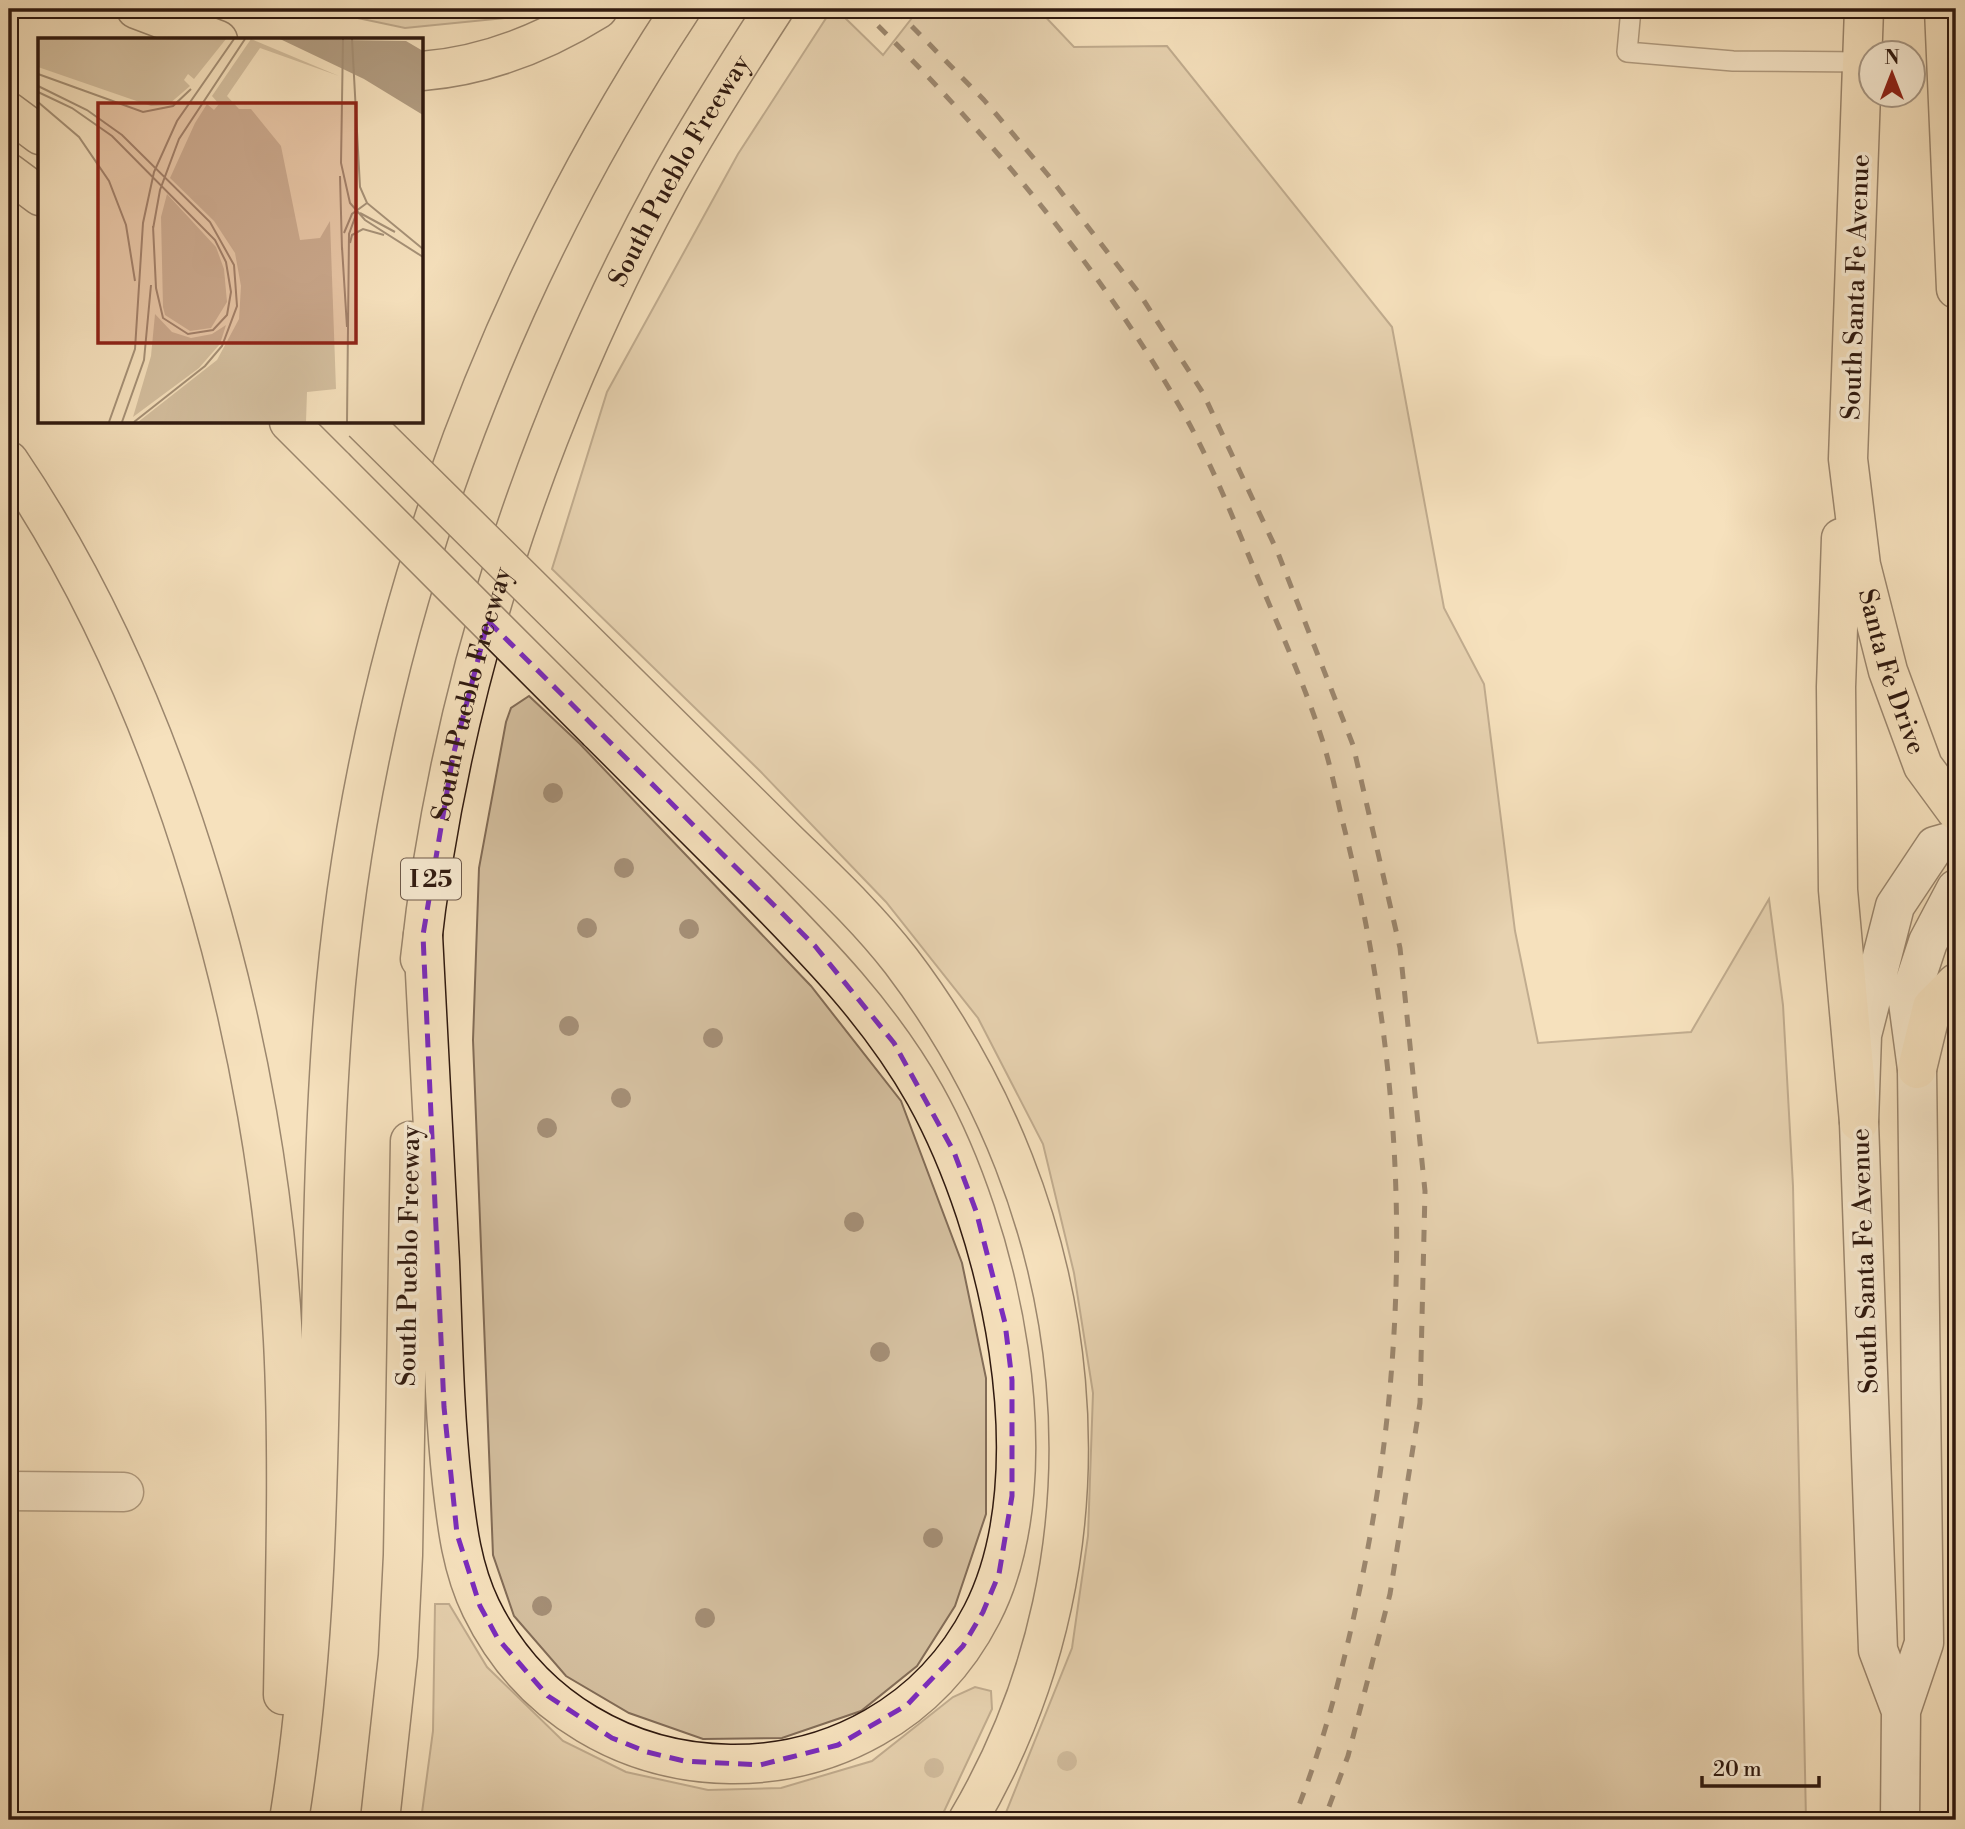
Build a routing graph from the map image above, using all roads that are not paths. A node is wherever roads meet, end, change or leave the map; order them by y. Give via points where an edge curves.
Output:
1 (136, 9) edge
2 (598, 9) edge
3 (681, 9) edge
4 (774, 9) edge
5 (1631, 9) edge
6 (1864, 9) edge
7 (1944, 9) edge
8 (213, 38) edge
9 (1863, 38) edge
10 (1856, 62) edge
11 (424, 71) edge
12 (1861, 108) edge
13 (9, 112) edge
14 (38, 134) edge
15 (9, 173) edge
16 (38, 195) edge
17 (1956, 289) edge
18 (291, 424) edge
19 (365, 424) edge
20 (1849, 459) junction
21 (9, 461) edge
22 (1861, 565) joint
23 (1956, 811) edge
24 (1956, 840) edge
25 (1956, 889) edge
26 (422, 934) junction
27 (1956, 983) edge
28 (1917, 1069) junction
29 (1859, 1122) junction
30 (9, 1491) edge
31 (124, 1492) dead end
32 (1901, 1711) junction
33 (282, 1820) edge
34 (289, 1820) edge
35 (380, 1820) edge
36 (968, 1820) edge
37 (1900, 1820) edge

1 - 8 main road
2 - 11 main road via 529,45 484,60
3 - 34 main road via 600,140 507,328 432,524 377,722 358,820 333,1017 316,1554 310,1659
4 - 26 main road, South Pueblo Freeway / I 25 via 660,196 576,372 537,469 474,667
5 - 10 lane via 1627,52 1733,61
6 - 9 main road, South Santa Fe Avenue
7 - 17 main road
12 - 20 main road, South Santa Fe Avenue
13 - 14 main road
15 - 16 main road
18 - 26 main road, bridge via 815,946 894,1043 954,1152 976,1211 1005,1323 1014,1438 1008,1535 983,1612 954,1657 907,1705 874,1728 838,1745 773,1762 722,1765 684,1761 647,1752 578,1719 548,1696 498,1639 480,1606 460,1546 443,1407
19 - 36 main road, bridge via 857,909 938,1012 972,1068 1005,1137 1040,1233 1063,1344 1069,1477 1063,1543 1034,1672 1011,1735
20 - 22 main road, South Santa Fe Avenue
20 - 29 main road via 1836,687 1838,890
21 - 33 main road via 89,598 141,715 188,841 241,1035 273,1231 283,1337
22 - 23 main road, Santa Fe Drive via 1888,671 1923,766
24 - 29 street, South Santa Fe Avenue via 1935,846 1895,906 1862,1035
25 - 28 street, South Santa Fe Avenue via 1928,942 1908,1002
26 - 35 main road, South Pueblo Freeway / I 25 via 413,1025 398,1656
27 - 28 main road via 1931,1007
28 - 32 street, South Santa Fe Avenue via 1924,1643
29 - 32 street, South Santa Fe Avenue via 1878,1650
30 - 31 street
32 - 37 street, South Santa Fe Avenue

